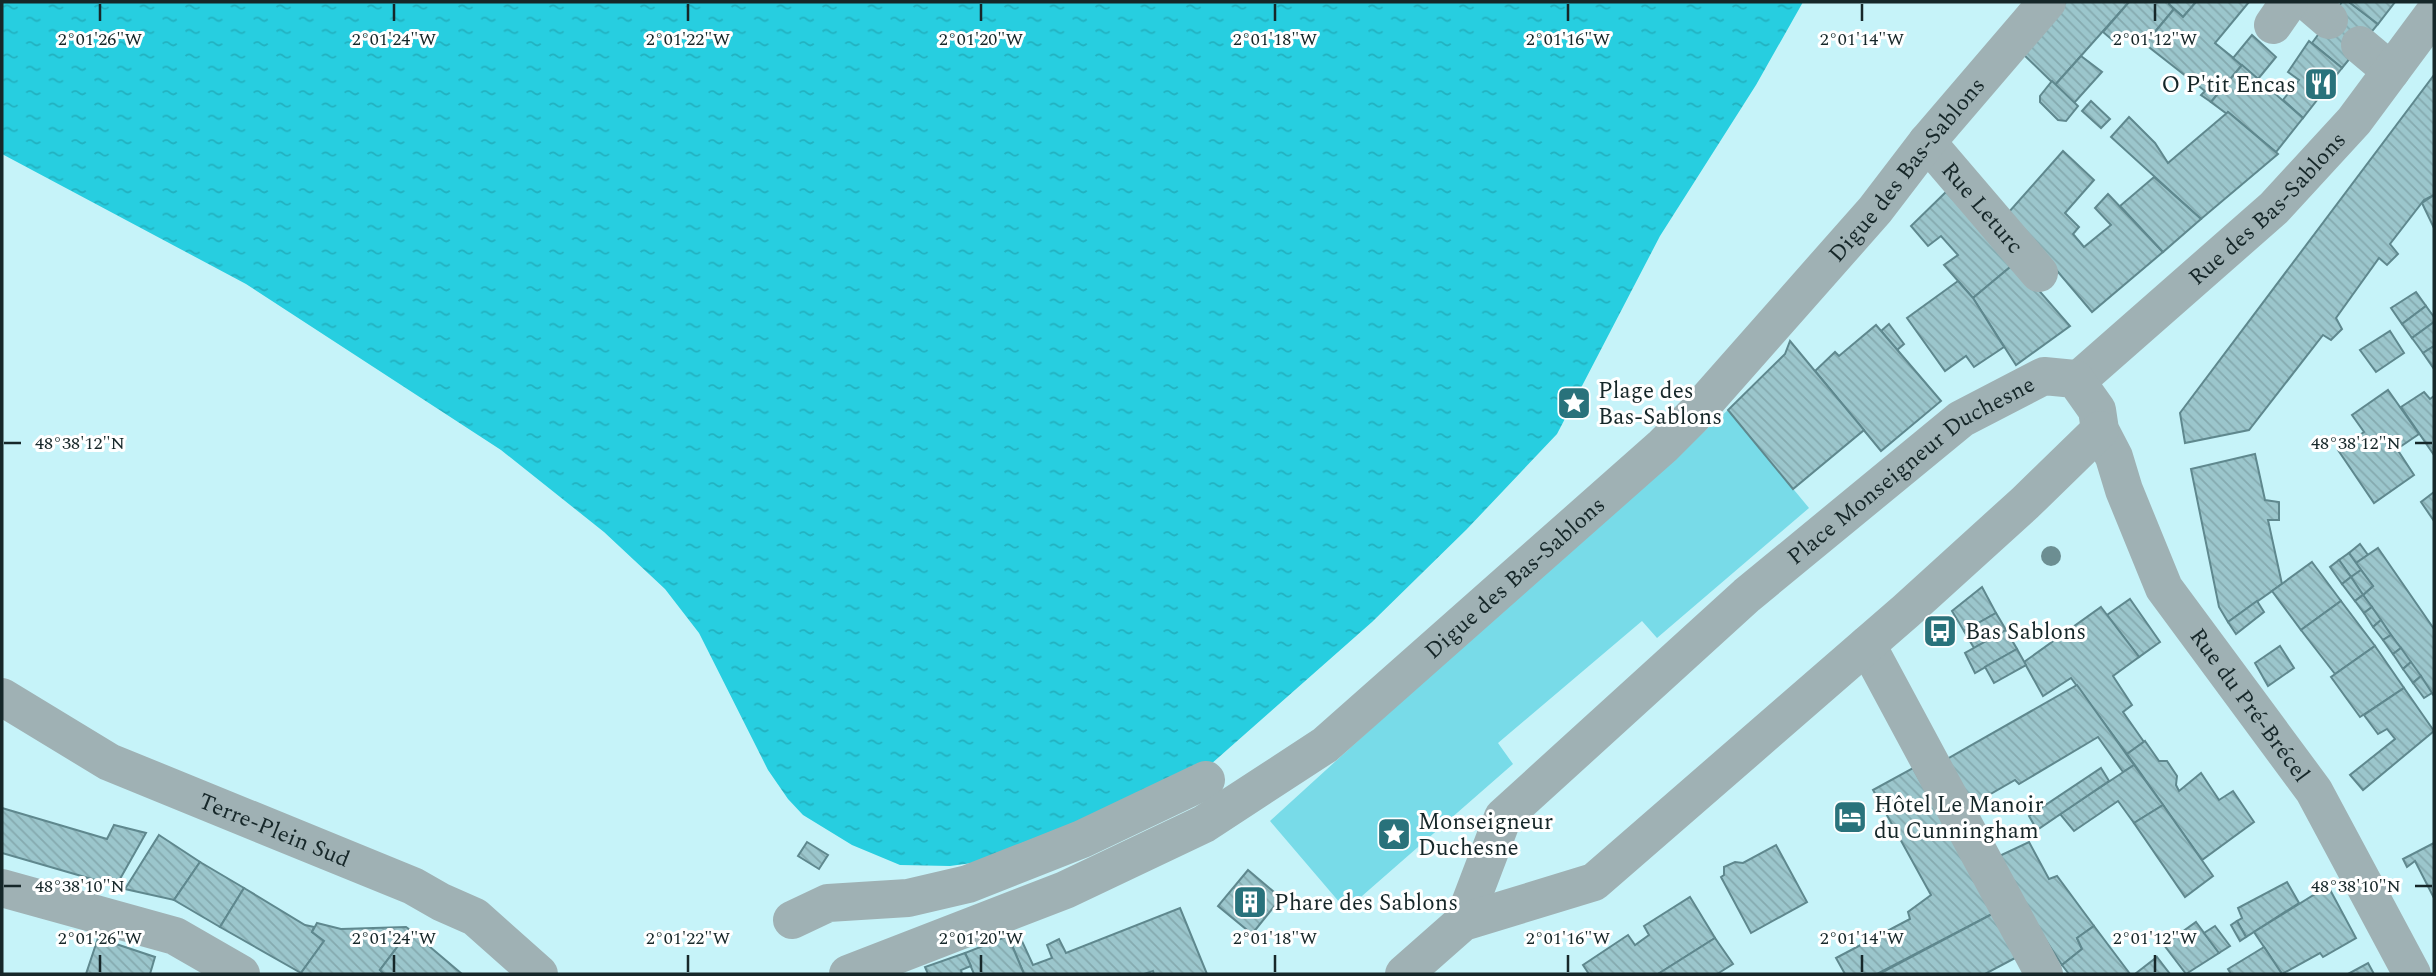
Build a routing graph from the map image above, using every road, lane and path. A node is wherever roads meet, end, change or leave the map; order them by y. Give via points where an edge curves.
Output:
1 (2047, 2) edge
2 (2434, 13) edge
3 (2360, 45) dead end
4 (2391, 71) junction
5 (1927, 142) junction
6 (2039, 273) dead end
7 (2077, 381) junction
8 (2100, 430) junction
9 (1867, 645) junction
10 (2, 697) edge
11 (1206, 780) dead end
12 (2, 888) edge
13 (792, 920) dead end
14 (1463, 922) junction
15 (241, 974) edge
16 (539, 974) edge
17 (848, 974) edge
18 (1404, 974) edge
19 (2044, 974) edge
20 (2412, 974) edge

1 - 5 street, Digue des Bas-Sablons
2 - 4 street, Rue des Bas-Sablons
3 - 4 street
4 - 7 street, Rue des Bas-Sablons via 2354,121 2274,208
5 - 6 street, Rue Leturc
5 - 17 street, Digue des Bas-Sablons via 1875,210 1694,415 1325,745 1204,824 1065,890
7 - 8 street via 2097,410
7 - 14 street, Place Monseigneur Duchesne via 2044,376 1961,419 1747,596 1503,817
8 - 9 street, Place Monseigneur Duchesne
8 - 20 street, Rue du Pré-Brécel via 2164,588 2314,791
9 - 14 street, Place Monseigneur Duchesne via 1594,882
9 - 19 street
10 - 16 street, Terre-Plein Sud via 109,762 413,886 475,917
11 - 13 street via 1082,839 968,884 908,898 828,903
12 - 15 street via 175,936
14 - 18 street, Place Monseigneur Duchesne

